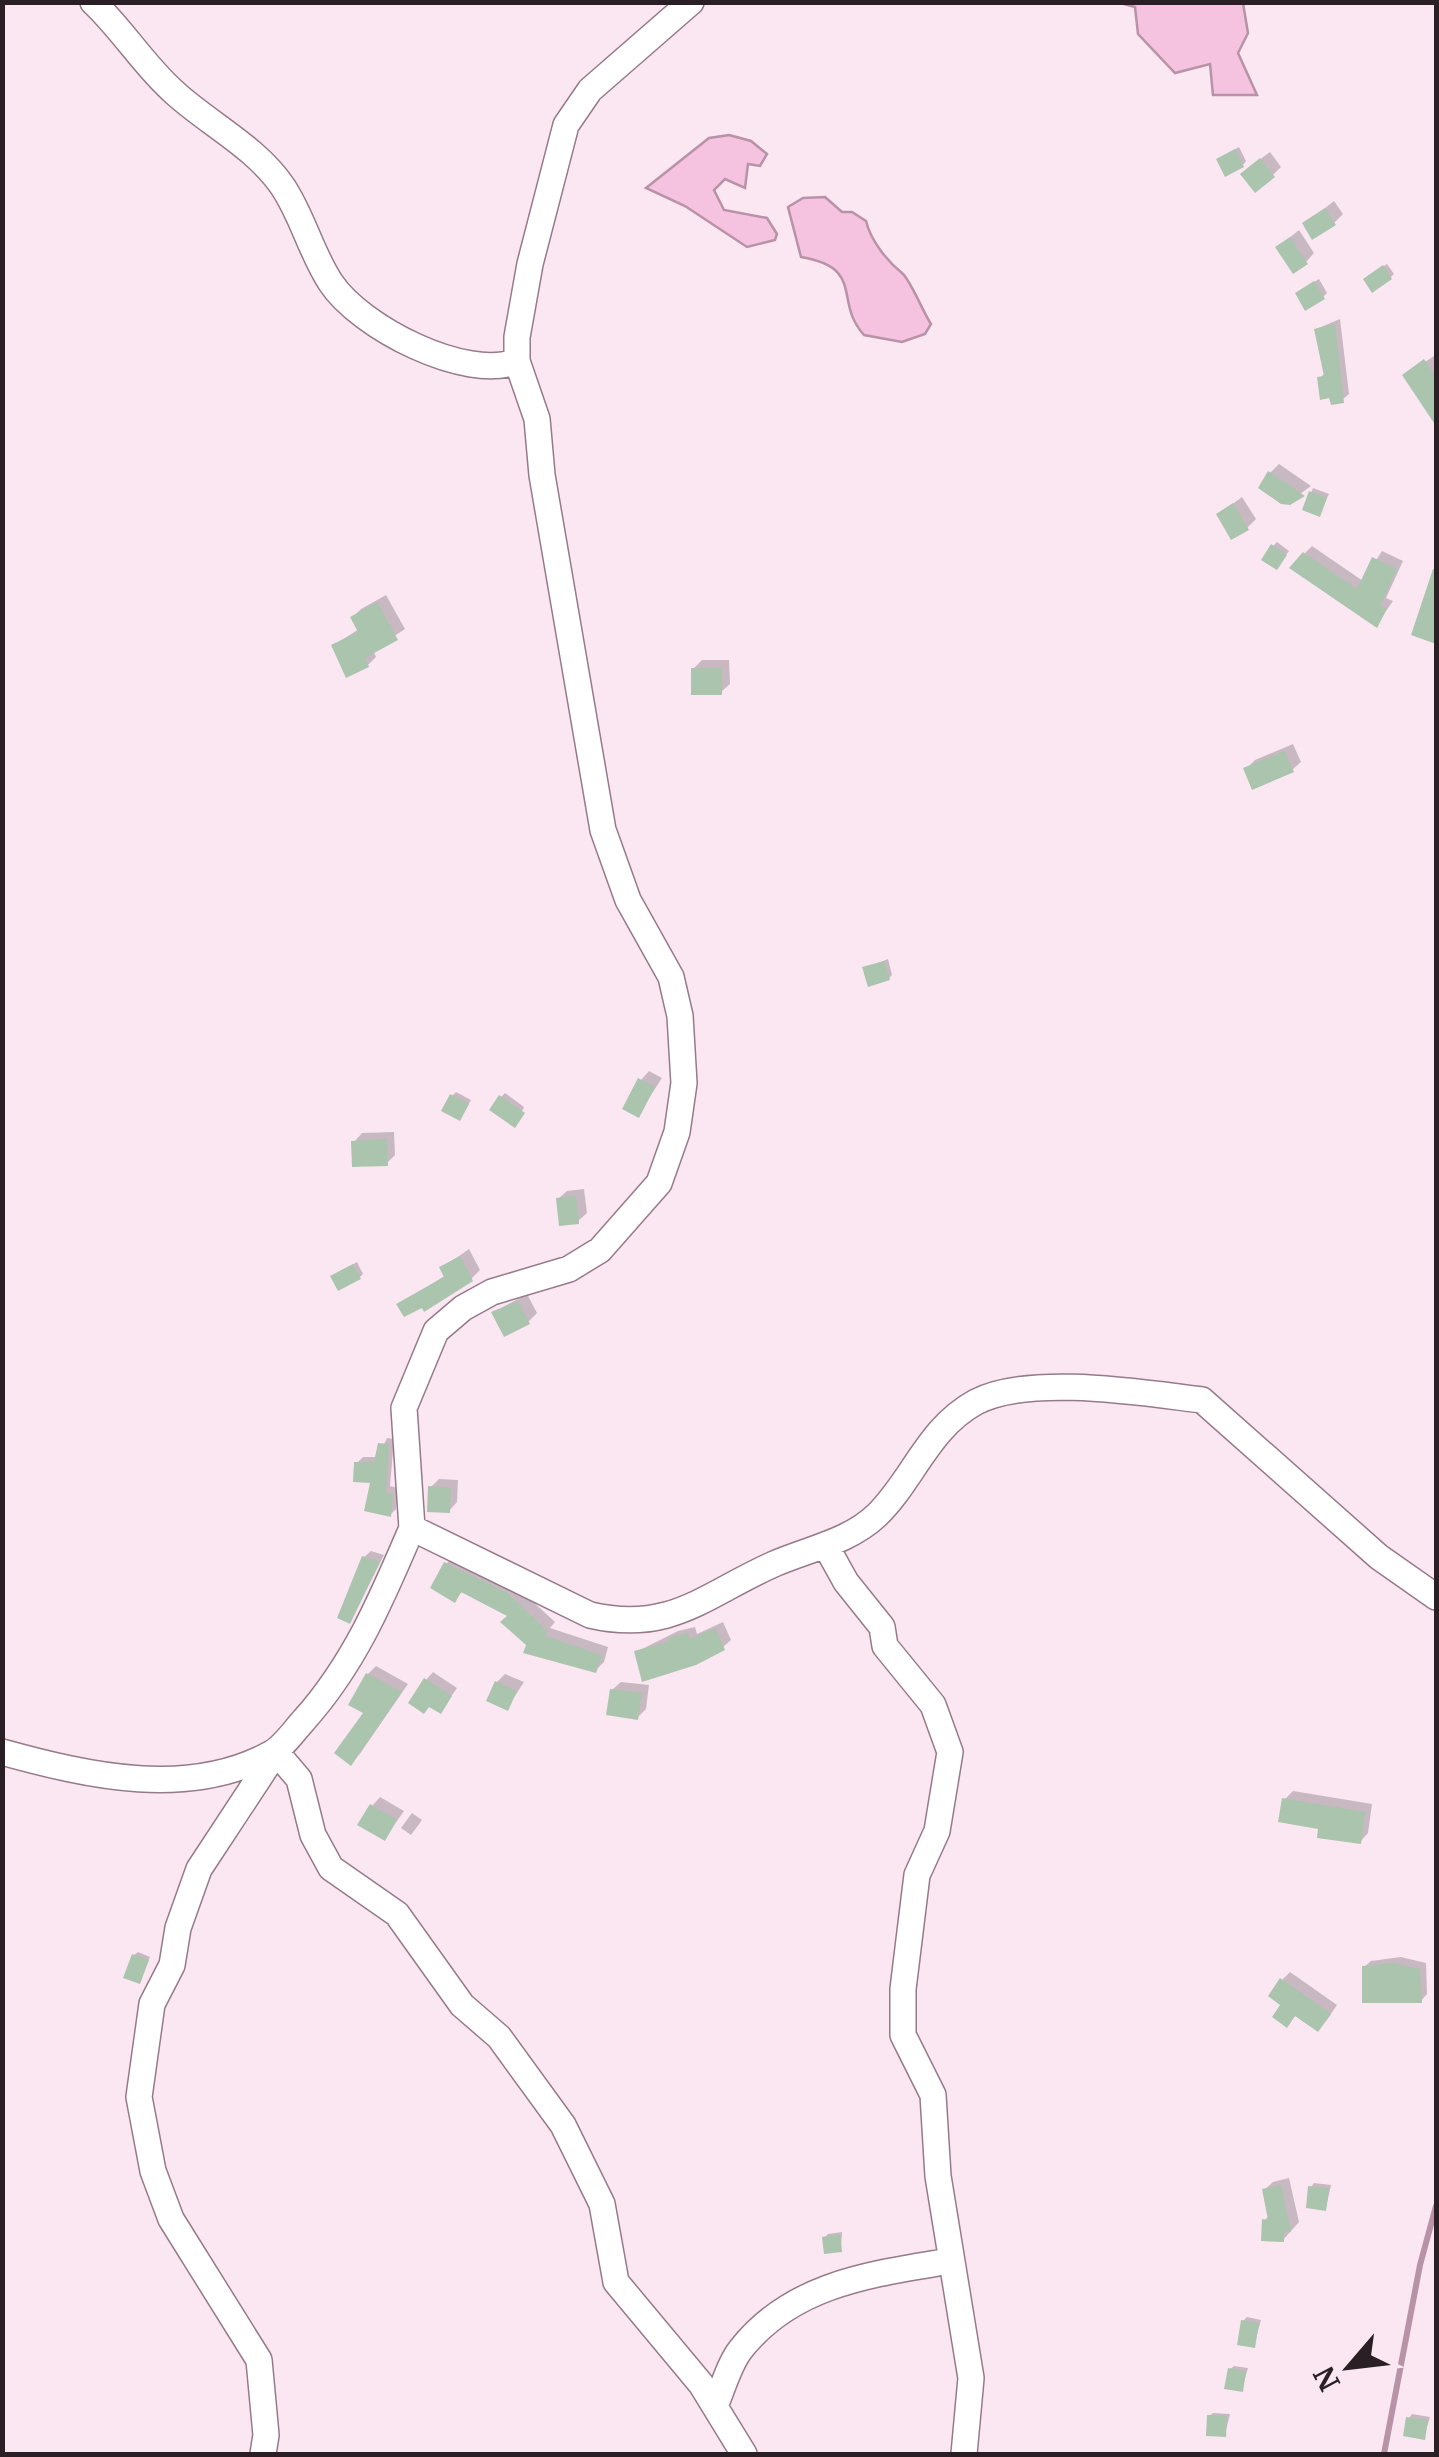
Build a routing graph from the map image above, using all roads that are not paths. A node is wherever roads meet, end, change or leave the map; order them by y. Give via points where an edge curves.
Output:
1 (93, 2) edge
2 (691, 2) edge
3 (517, 361) junction
4 (412, 1528) junction
5 (826, 1546) junction
6 (1436, 1597) edge
7 (2, 1752) edge
8 (276, 1752) junction
9 (950, 2261) junction
10 (716, 2406) junction
11 (263, 2454) edge
12 (744, 2454) edge
13 (964, 2454) edge

1 - 3 street via 173,92 284,187 333,287 351,304 443,358 478,368
2 - 3 street via 590,90 566,125 530,264
3 - 4 street via 536,419 603,830 620,882 671,977 684,1083 678,1132 660,1183 600,1250 568,1269 492,1292 436,1331 404,1408
4 - 5 street via 590,1615 619,1622 680,1612 773,1564
4 - 8 street via 364,1639
5 - 6 street via 876,1516 929,1441 976,1402 1061,1389 1168,1396 1202,1400 1379,1557
5 - 9 street via 882,1627 885,1646 933,1705 950,1752 937,1831 918,1876 903,1989 903,2035 934,2095 931,2119
7 - 8 street via 71,1771 198,1779
8 - 10 street via 300,1779 313,1835 331,1868 397,1914 462,2005 499,2037 563,2125 602,2204 616,2282
8 - 11 street via 199,1869 172,1965 152,2004 139,2097 153,2171 171,2219 259,2360
9 - 10 street via 845,2279 778,2310 738,2351
9 - 13 street via 970,2378
10 - 12 street

